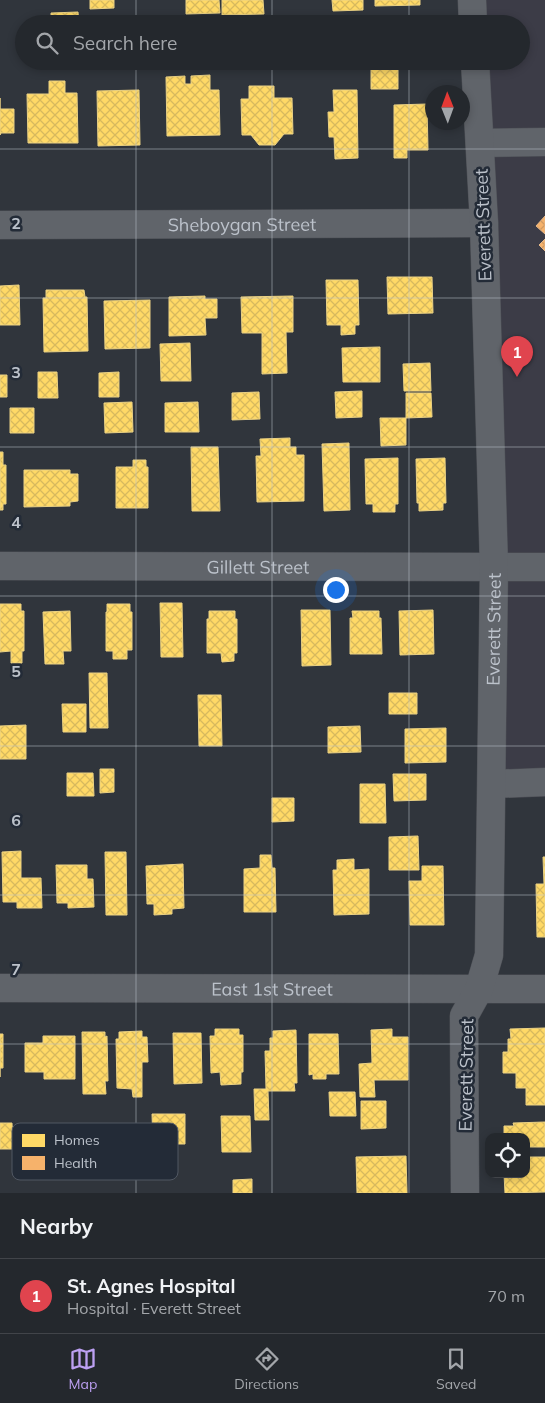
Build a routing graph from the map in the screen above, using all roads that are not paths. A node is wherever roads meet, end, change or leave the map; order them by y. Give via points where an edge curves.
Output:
1 (472, 0) edge
2 (473, 15) edge
3 (476, 70) edge
4 (545, 142) edge
5 (480, 143) junction
6 (484, 223) junction
7 (0, 225) edge
8 (0, 566) edge
9 (494, 567) junction
10 (545, 567) edge
11 (545, 782) edge
12 (492, 784) junction
13 (0, 988) edge
14 (479, 989) junction
15 (545, 989) edge
16 (465, 1193) edge

1 - 2 street
3 - 5 street, Everett Street
4 - 5 street
5 - 6 street, Everett Street
6 - 7 street, Sheboygan Street
6 - 9 street, Everett Street
8 - 9 street, Gillett Street
9 - 10 street, Gillett Street
9 - 12 street, Everett Street
11 - 12 street
12 - 14 street, Everett Street via 489,955
13 - 14 street, East 1st Street
14 - 15 street, East 1st Street
14 - 16 street, Everett Street via 464,1016

